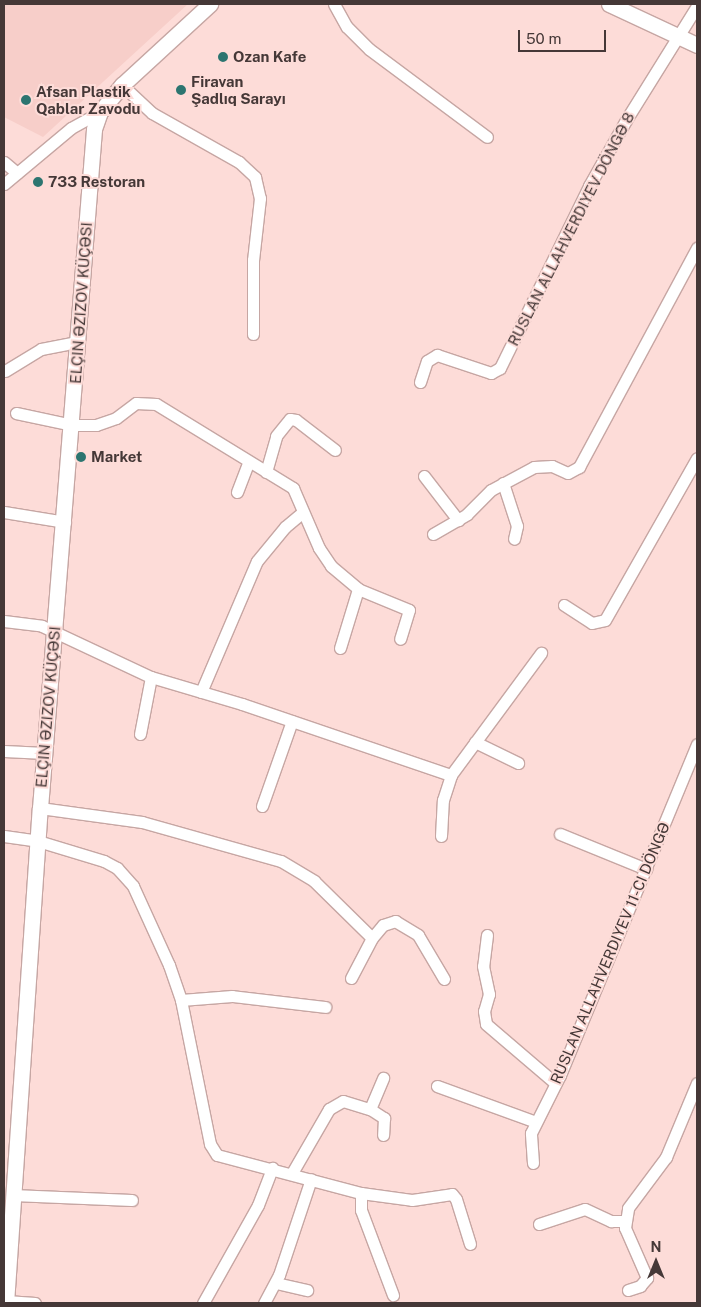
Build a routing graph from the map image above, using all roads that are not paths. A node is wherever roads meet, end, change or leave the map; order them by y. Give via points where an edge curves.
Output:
1 (210, 4) edge
2 (334, 4) edge
3 (610, 4) edge
4 (697, 6) edge
5 (677, 35) junction
6 (697, 45) edge
7 (122, 85) junction
8 (100, 112) junction
9 (487, 137) dead end
10 (4, 162) edge
11 (17, 173) junction
12 (4, 184) edge
13 (697, 248) edge
14 (253, 334) dead end
15 (78, 342) junction
16 (5, 371) dead end
17 (420, 382) dead end
18 (16, 413) dead end
19 (72, 425) junction
20 (335, 450) dead end
21 (697, 458) edge
22 (248, 463) junction
23 (266, 472) junction
24 (424, 476) dead end
25 (503, 483) junction
26 (237, 492) dead end
27 (4, 512) edge
28 (303, 512) junction
29 (458, 520) junction
30 (65, 522) junction
31 (433, 534) dead end
32 (514, 539) dead end
33 (358, 589) junction
34 (564, 605) dead end
35 (4, 621) edge
36 (55, 631) junction
37 (400, 639) dead end
38 (340, 648) dead end
39 (541, 653) dead end
40 (151, 677) junction
41 (201, 692) junction
42 (292, 721) junction
43 (140, 734) dead end
44 (476, 742) junction
45 (697, 744) edge
46 (4, 751) edge
47 (45, 753) junction
48 (518, 763) dead end
49 (451, 776) junction
50 (262, 806) dead end
51 (40, 808) junction
52 (560, 834) dead end
53 (4, 836) edge
54 (441, 836) dead end
55 (38, 841) junction
56 (646, 869) junction
57 (486, 934) dead end
58 (372, 938) junction
59 (351, 978) dead end
60 (444, 979) dead end
61 (181, 1000) junction
62 (325, 1007) dead end
63 (383, 1078) dead end
64 (555, 1083) junction
65 (697, 1083) edge
66 (437, 1086) dead end
67 (370, 1109) junction
68 (536, 1122) junction
69 (383, 1135) dead end
70 (532, 1163) dead end
71 (272, 1168) junction
72 (292, 1173) junction
73 (311, 1179) junction
74 (10, 1185) edge
75 (361, 1193) junction
76 (132, 1200) dead end
77 (625, 1221) junction
78 (539, 1224) dead end
79 (470, 1244) dead end
80 (276, 1283) junction
81 (307, 1290) dead end
82 (628, 1290) dead end
83 (393, 1295) dead end
84 (6, 1302) edge
85 (35, 1303) edge
86 (203, 1303) edge
87 (264, 1303) edge

1 - 7 street
2 - 9 street via 347,27 369,50
3 - 5 street
4 - 5 street, RUSLAN ALLAHVERDIYEV DÖNGƏ 8
5 - 6 street
5 - 17 street, RUSLAN ALLAHVERDIYEV DÖNGƏ 8 via 589,186 500,368 490,373 437,356 427,361
7 - 8 street
7 - 14 street via 152,113 239,162 255,177 260,198 253,260
8 - 11 street via 71,128
8 - 15 street, ELÇIN ƏZIZOV KÜÇƏSI via 94,129
10 - 11 street
11 - 12 street
13 - 25 street via 579,467 568,473 541,465
15 - 16 street via 40,349
15 - 19 street, ELÇIN ƏZIZOV KÜÇƏSI
18 - 19 street
19 - 22 street via 106,423 136,403 148,402
19 - 30 street, ELÇIN ƏZIZOV KÜÇƏSI
20 - 23 street via 290,418 276,436
21 - 34 street via 605,620 592,623
22 - 23 street
22 - 26 street
23 - 28 street via 293,488
24 - 29 street
25 - 29 street
25 - 32 street via 517,526
27 - 30 street
28 - 33 street via 324,558
28 - 41 street via 285,527 257,561
29 - 31 street
30 - 36 street, ELÇIN ƏZIZOV KÜÇƏSI
33 - 37 street via 409,610
33 - 38 street
35 - 36 street via 30,623
36 - 40 street
36 - 47 street, ELÇIN ƏZIZOV KÜÇƏSI
39 - 44 street
40 - 41 street
40 - 43 street
41 - 42 street
42 - 49 street
42 - 50 street
44 - 48 street
44 - 49 street
45 - 56 street, RUSLAN ALLAHVERDIYEV 11-CI DÖNGƏ
46 - 47 street
47 - 51 street, ELÇIN ƏZIZOV KÜÇƏSI
49 - 54 street via 443,800
51 - 55 street, ELÇIN ƏZIZOV KÜÇƏSI
51 - 58 street via 142,822 281,861 314,882
52 - 56 street
53 - 55 street
55 - 61 street via 104,861 125,876 137,892
55 - 74 street, ELÇIN ƏZIZOV KÜÇƏSI
56 - 64 street, RUSLAN ALLAHVERDIYEV 11-CI DÖNGƏ
57 - 64 street via 483,966 489,994 484,1011 486,1024
58 - 59 street
58 - 60 street via 390,921 403,924 424,943
61 - 62 street via 232,996
61 - 71 street via 213,1151 224,1158
63 - 67 street
64 - 68 street, RUSLAN ALLAHVERDIYEV 11-CI DÖNGƏ
65 - 77 street via 666,1157 633,1198
66 - 68 street
67 - 69 street via 384,1118
67 - 72 street via 336,1103
68 - 70 street, RUSLAN ALLAHVERDIYEV 11-CI DÖNGƏ via 530,1142
71 - 72 street
71 - 86 street via 258,1204
72 - 73 street
73 - 75 street
73 - 80 street
74 - 76 street
74 - 84 street, ELÇIN ƏZIZOV KÜÇƏSI
75 - 79 street via 412,1200 452,1194
75 - 83 street via 361,1210
77 - 78 street via 611,1221 584,1209
77 - 82 street via 629,1239 647,1278 640,1286
80 - 81 street
80 - 87 street
84 - 85 street

